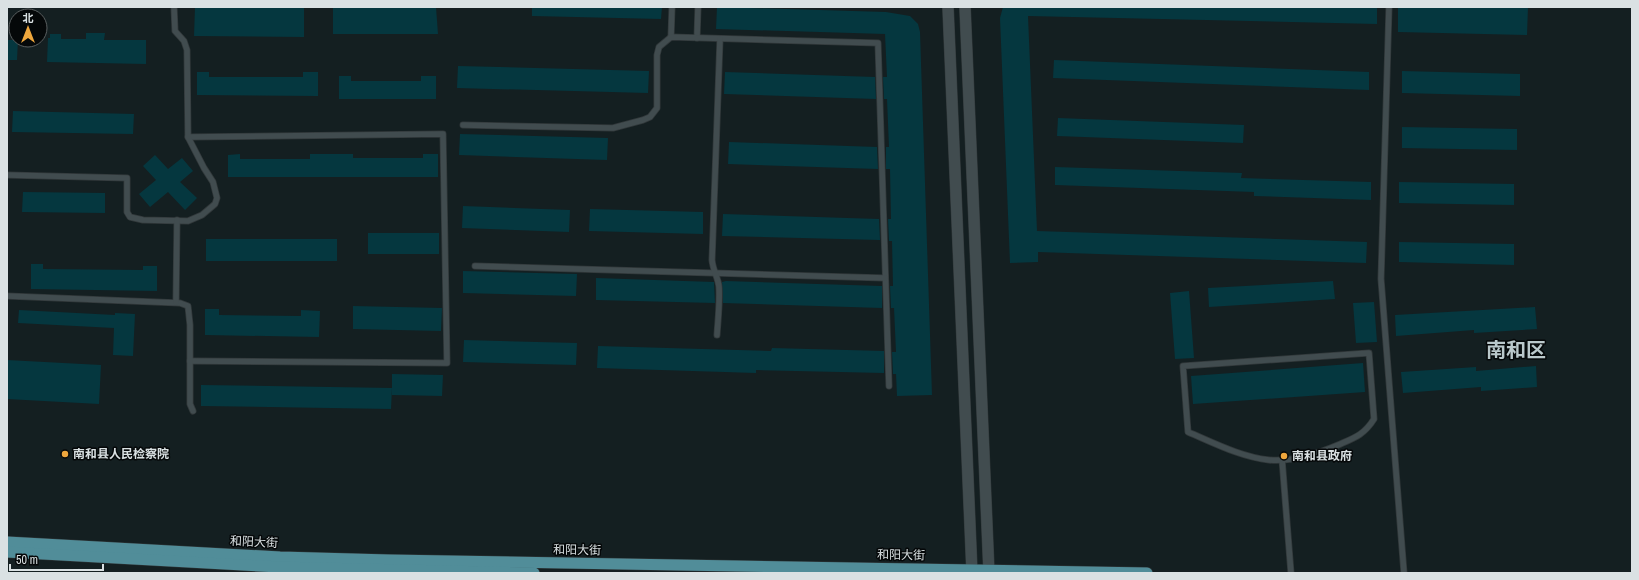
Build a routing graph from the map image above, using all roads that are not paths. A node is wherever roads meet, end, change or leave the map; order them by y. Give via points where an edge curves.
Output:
1 (174, 7) edge
2 (672, 7) edge
3 (698, 7) edge
4 (948, 7) edge
5 (965, 7) edge
6 (1389, 7) edge
7 (671, 37) junction
8 (697, 38) junction
9 (720, 38) junction
10 (463, 125) dead end
11 (188, 136) junction
12 (7, 175) edge
13 (177, 220) junction
14 (475, 266) dead end
15 (714, 273) junction
16 (885, 278) junction
17 (7, 296) edge
18 (176, 302) junction
19 (717, 335) dead end
20 (190, 361) junction
21 (889, 386) dead end
22 (193, 411) dead end
23 (1282, 459) junction
24 (7, 542) edge
25 (7, 552) edge
26 (972, 571) edge
27 (989, 571) edge
28 (534, 573) edge
29 (1147, 573) edge
30 (1291, 573) edge
31 (1404, 573) edge

1 - 11 lane via 175,31 184,41 187,50
2 - 7 lane
3 - 8 lane
4 - 26 main road
5 - 27 main road
6 - 31 lane via 1381,279
7 - 8 lane
7 - 10 lane via 659,47 657,55 657,108 650,117 643,120 613,128
8 - 9 lane
9 - 15 lane via 712,260
9 - 16 lane via 878,43
11 - 13 lane via 214,182 217,198 215,204 202,215 188,220
11 - 20 lane via 443,134 447,363
12 - 13 lane via 127,178 126,203 130,217 144,220
13 - 18 lane
14 - 15 lane
15 - 16 lane
15 - 19 lane via 719,288
16 - 21 lane
17 - 18 lane
18 - 20 lane via 188,306
20 - 22 lane via 190,404
23 - 23 lane via 1298,458 1330,448 1360,435 1369,427 1374,419 1369,353 1183,366 1188,432 1246,455 1268,460
23 - 30 lane
24 - 26 main road, 和阳大街 via 280,557
25 - 28 main road, 和阳大街 via 279,567
26 - 27 main road, 和阳大街
27 - 29 main road, 和阳大街

